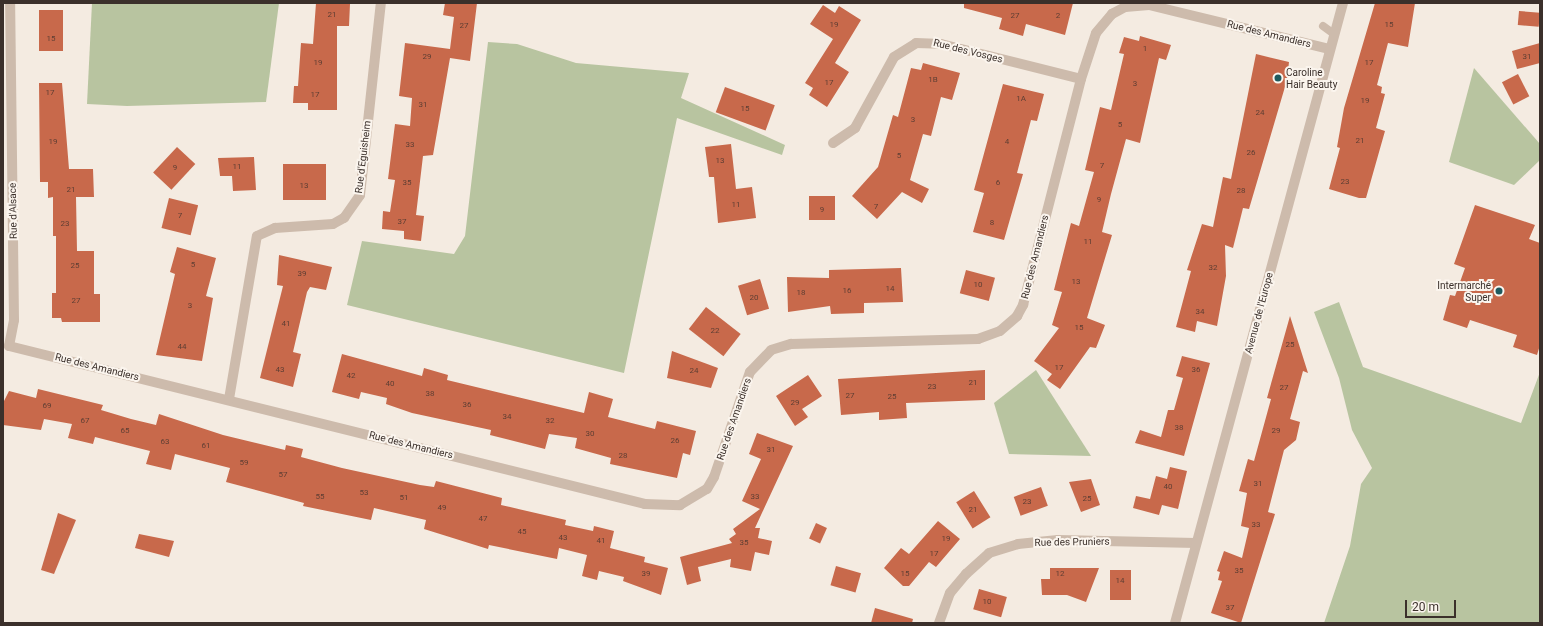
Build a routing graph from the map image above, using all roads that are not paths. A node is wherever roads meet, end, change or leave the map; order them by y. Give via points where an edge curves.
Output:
1 (10, 3) edge
2 (381, 3) edge
3 (1344, 3) edge
4 (1323, 26) dead end
5 (1334, 34) junction
6 (1330, 49) junction
7 (1081, 79) junction
8 (833, 143) dead end
9 (6, 349) edge
10 (229, 399) junction
11 (1196, 543) junction
12 (939, 623) edge
13 (1175, 623) edge

1 - 9 street, Rue d'Alsace via 14,320
2 - 10 street, Rue d'Eguisheim via 360,195 344,218 333,224 275,228 257,236
3 - 5 street, Avenue de l'Europe
4 - 5 lane
5 - 6 street, Avenue de l'Europe
6 - 7 street, Rue des Amandiers via 1163,8 1137,4 1125,7 1102,22
6 - 11 street, Avenue de l'Europe
7 - 8 street, Rue des Vosges via 941,44 916,43 894,58 855,128
7 - 10 street, Rue des Amandiers via 1023,305 1017,316 1000,331 978,339 791,344 771,350 750,372 714,477 707,489 680,505 645,504
9 - 10 street, Rue des Amandiers
11 - 12 street, Rue des Pruniers via 1058,540 1018,544 989,553 950,593
11 - 13 street, Avenue de l'Europe

